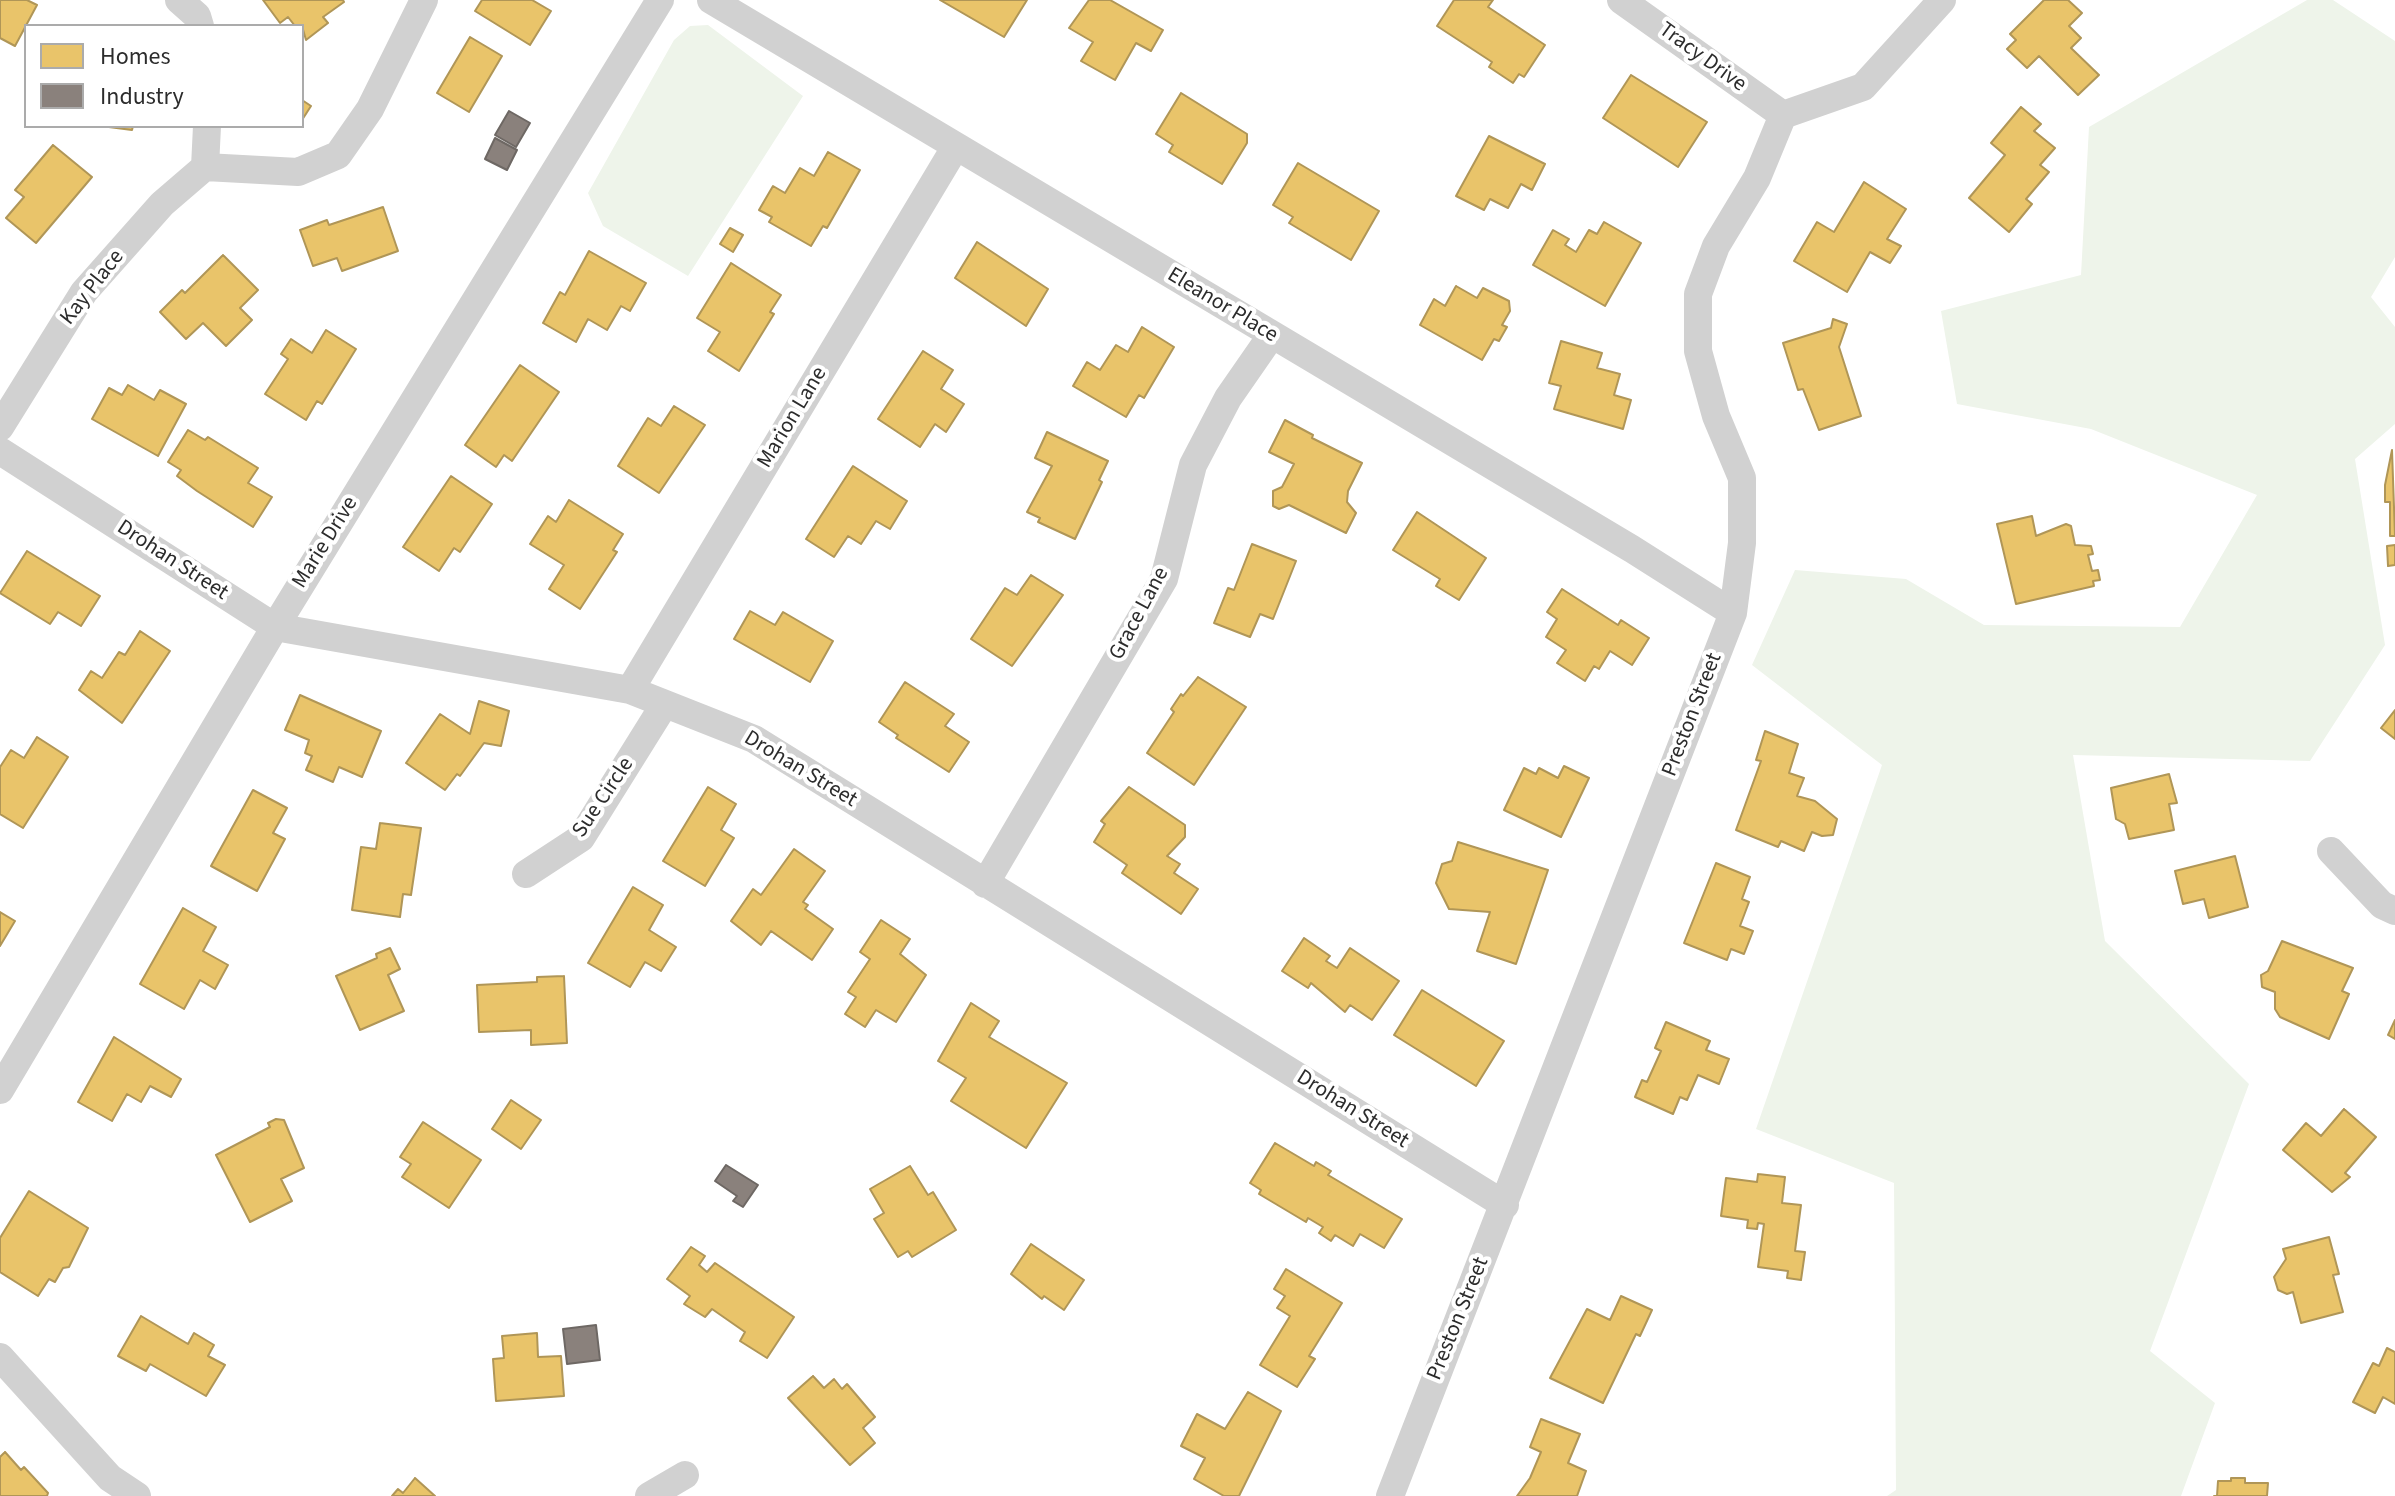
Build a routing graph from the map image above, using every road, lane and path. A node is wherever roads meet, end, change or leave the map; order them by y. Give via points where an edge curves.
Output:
1 (179, 0) edge
2 (424, 0) edge
3 (660, 0) edge
4 (711, 0) edge
5 (1621, 0) edge
6 (1942, 0) edge
7 (199, 24) edge
8 (1783, 115) junction
9 (207, 128) edge
10 (956, 146) junction
11 (205, 167) junction
12 (1271, 336) junction
13 (0, 427) edge
14 (0, 451) edge
15 (1733, 613) junction
16 (275, 627) junction
17 (630, 690) junction
18 (664, 705) junction
19 (2331, 851) dead end
20 (526, 874) dead end
21 (985, 884) junction
22 (2395, 911) edge
23 (0, 1090) edge
24 (1505, 1205) junction
25 (0, 1357) edge
26 (685, 1475) dead end
27 (137, 1496) edge
28 (649, 1496) edge
29 (1390, 1496) edge

1 - 7 street
2 - 11 street via 370,109 338,155 298,172
3 - 16 street, Marie Drive
4 - 10 street, Eleanor Place
5 - 8 street, Tracy Drive
6 - 8 street via 1863,87
8 - 15 street, Preston Street via 1757,178 1716,246 1698,294 1698,351 1716,416 1742,478 1742,543
9 - 11 street
10 - 12 street, Eleanor Place
10 - 17 street, Marion Lane
11 - 13 street, Kay Place via 162,204 84,292
12 - 15 street, Eleanor Place
12 - 21 street, Grace Lane via 1228,398 1193,465 1164,579
14 - 16 street, Drohan Street
15 - 24 street, Preston Street
16 - 17 street, Drohan Street
16 - 23 street, Marie Drive
17 - 18 street, Drohan Street
18 - 20 street, Sue Circle via 581,838
18 - 21 street, Drohan Street via 754,739
19 - 22 street via 2382,905
21 - 24 street, Drohan Street
24 - 29 street, Preston Street
25 - 27 street via 110,1478
26 - 28 street

